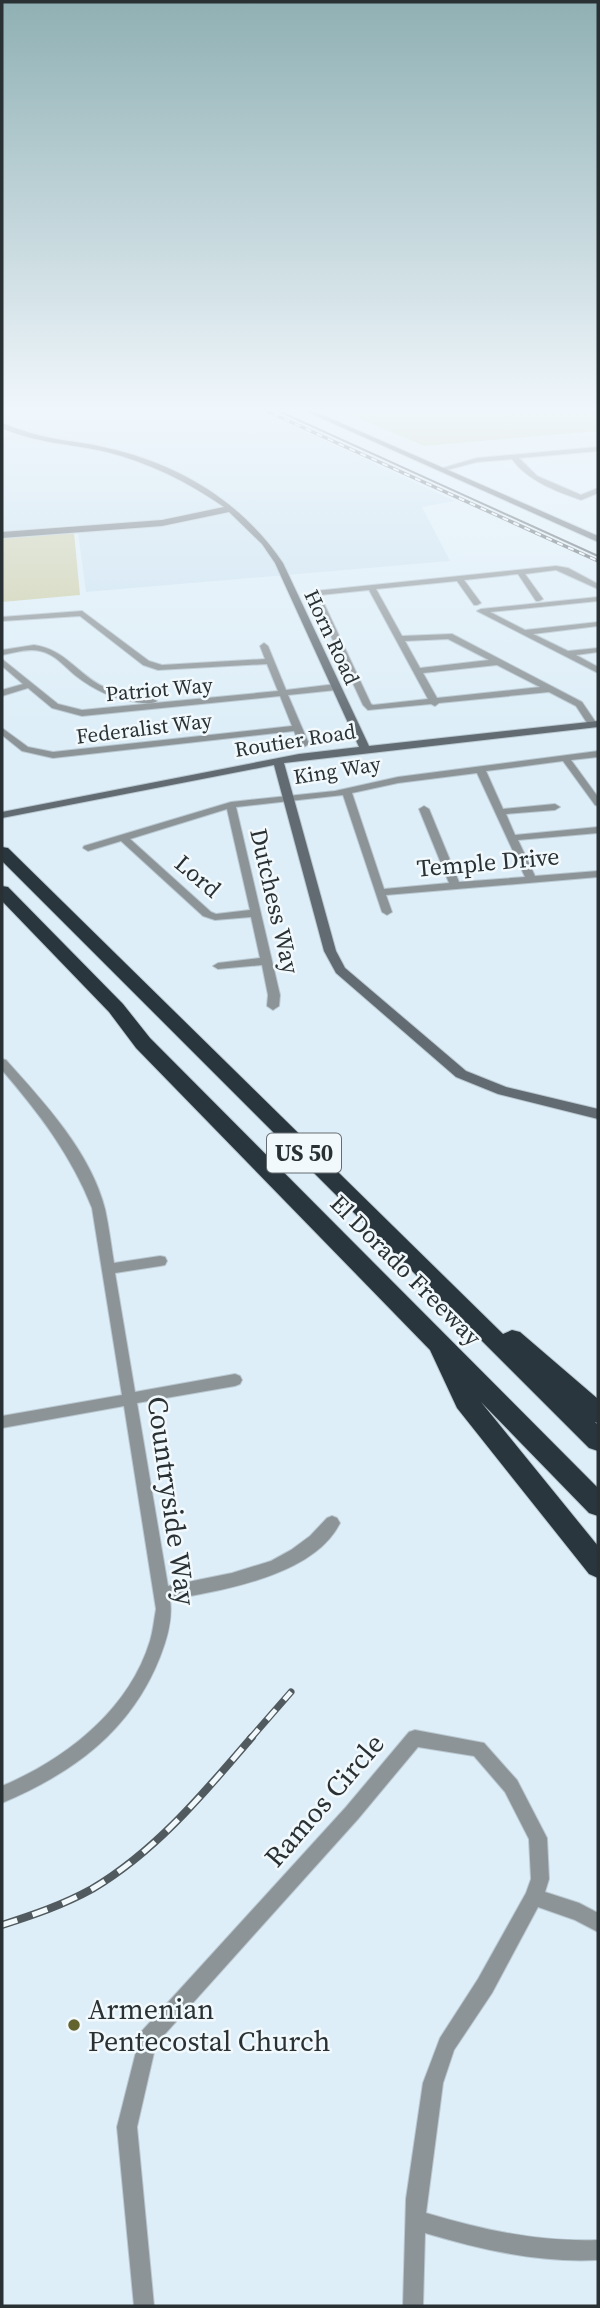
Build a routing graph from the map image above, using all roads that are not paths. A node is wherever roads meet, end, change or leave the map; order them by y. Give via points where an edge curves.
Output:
1 (192, 517) edge
2 (238, 517) edge
3 (550, 517) edge
4 (560, 517) edge
5 (598, 533) edge
6 (2, 535) edge
7 (598, 539) edge
8 (520, 572) junction
9 (459, 578) junction
10 (371, 587) junction
11 (598, 587) edge
12 (539, 599) dead end
13 (598, 599) edge
14 (477, 603) dead end
15 (2, 619) edge
16 (598, 624) edge
17 (524, 632) junction
18 (400, 639) junction
19 (264, 646) dead end
20 (598, 650) edge
21 (2, 653) edge
22 (567, 654) junction
23 (270, 661) junction
24 (2, 662) edge
25 (498, 662) junction
26 (598, 670) edge
27 (417, 671) junction
28 (29, 685) junction
29 (336, 687) junction
30 (549, 690) junction
31 (2, 694) edge
32 (283, 694) junction
33 (435, 703) junction
34 (188, 704) junction
35 (595, 724) edge
36 (298, 728) junction
37 (2, 732) edge
38 (304, 744) dead end
39 (365, 748) junction
40 (598, 754) edge
41 (565, 758) junction
42 (278, 761) junction
43 (480, 769) junction
44 (346, 791) junction
45 (596, 797) edge
46 (289, 798) junction
47 (231, 805) junction
48 (555, 807) dead end
49 (424, 809) dead end
50 (500, 812) junction
51 (5, 815) edge
52 (598, 830) edge
53 (123, 838) junction
54 (512, 838) junction
55 (88, 849) dead end
56 (2, 852) edge
57 (598, 874) edge
58 (531, 879) junction
59 (455, 886) junction
60 (2, 891) edge
61 (380, 892) junction
62 (387, 912) dead end
63 (256, 913) junction
64 (267, 961) junction
65 (218, 967) dead end
66 (273, 1006) dead end
67 (2, 1063) edge
68 (598, 1114) edge
69 (344, 1193) junction
70 (160, 1261) dead end
71 (110, 1269) junction
72 (432, 1335) junction
73 (235, 1380) dead end
74 (131, 1400) junction
75 (598, 1413) edge
76 (2, 1422) edge
77 (598, 1441) edge
78 (598, 1505) edge
79 (332, 1523) dead end
80 (598, 1566) edge
81 (162, 1594) junction
82 (2, 1794) edge
83 (534, 1897) junction
84 (598, 1923) edge
85 (416, 2220) junction
86 (598, 2250) edge
87 (144, 2306) edge
88 (413, 2306) edge

1 - 6 street
2 - 29 street, Horn Road via 271,550
3 - 7 street
4 - 5 street
8 - 9 street
8 - 11 street via 561,569
8 - 12 street
9 - 10 street
9 - 14 street
10 - 18 street
10 - 33 street via 314,593 367,705 379,709
13 - 17 street via 481,611
15 - 23 street via 82,613 146,663 161,668
16 - 17 street
17 - 22 street
18 - 25 street via 445,635
18 - 27 street
19 - 23 street
20 - 22 street
21 - 34 street via 47,648 101,689 132,699
22 - 26 street
23 - 32 street
24 - 28 street, Patriot Way
25 - 27 street
25 - 30 street
27 - 33 street
28 - 31 street
28 - 34 street, Patriot Way via 55,706 82,713
29 - 32 street, Patriot Way
29 - 39 street, Horn Road
30 - 33 street
30 - 35 street via 579,705
32 - 34 street, Patriot Way
32 - 36 street
35 - 39 street, Routier Road
36 - 37 street, Federalist Way via 53,755 25,749
36 - 38 street
39 - 42 street, Routier Road
40 - 41 street, King Way
41 - 43 street, King Way
41 - 45 street
42 - 46 street
42 - 51 street, Routier Road
43 - 44 street, King Way
43 - 50 street
44 - 46 street, King Way
44 - 61 street
46 - 47 street, King Way
46 - 68 street via 330,951 340,970 461,1074 503,1091
47 - 53 street, King Way
47 - 63 street, Dutchess Way
48 - 50 street
49 - 59 street
50 - 54 street
52 - 54 street
53 - 55 street, King Way
53 - 63 street, Lord via 207,914
54 - 58 street
56 - 69 highway, El Dorado Freeway / US 50
57 - 58 street, Temple Drive
58 - 59 street, Temple Drive
59 - 61 street, Temple Drive
60 - 72 highway, El Dorado Freeway / US 50 via 116,1008 152,1053
61 - 62 street
63 - 64 street, Dutchess Way
64 - 65 street
64 - 66 street, Dutchess Way
67 - 71 street, Countryside Way via 55,1124 80,1163 98,1208
69 - 75 highway
69 - 77 highway, El Dorado Freeway / US 50
70 - 71 street
71 - 74 street, Countryside Way
72 - 78 highway, El Dorado Freeway / US 50
72 - 80 highway via 466,1401
73 - 74 street
74 - 76 street
74 - 81 street, Countryside Way
79 - 81 street via 306,1551 270,1570
81 - 82 street, Countryside Way via 163,1625 155,1655 127,1702 56,1770
83 - 84 street
83 - 85 street, Ramos Circle via 447,2045 433,2083 419,2162
83 - 87 street, Ramos Circle via 540,1879 538,1838 511,1786 478,1749 415,1738 148,2039 127,2127
85 - 86 street via 539,2249
85 - 88 street, Ramos Circle

